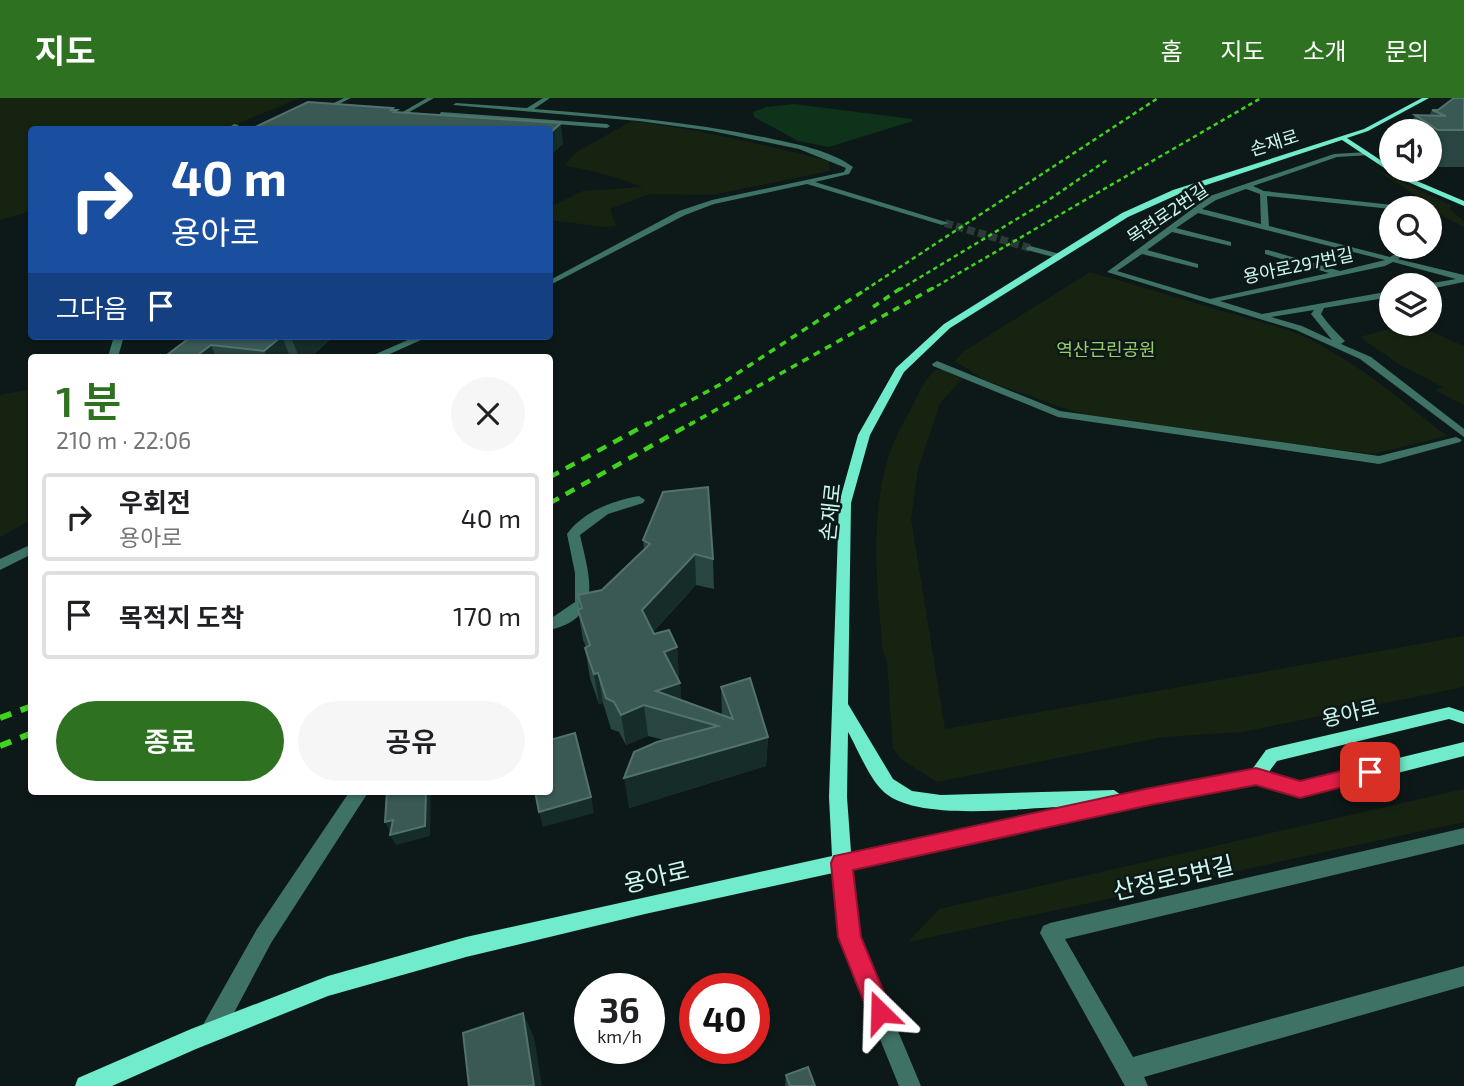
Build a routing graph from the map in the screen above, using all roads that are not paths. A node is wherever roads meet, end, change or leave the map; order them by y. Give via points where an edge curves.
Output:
1 (348, 98) edge
2 (430, 98) edge
3 (468, 98) edge
4 (531, 98) edge
5 (546, 98) edge
6 (1426, 98) edge
7 (456, 105) junction
8 (528, 110) junction
9 (546, 111) junction
10 (441, 114) junction
11 (328, 116) edge
12 (433, 119) edge
13 (378, 120) edge
14 (530, 123) junction
15 (607, 126) dead end
16 (1344, 139) junction
17 (1303, 151) junction
18 (1368, 154) junction
19 (806, 182) junction
20 (1245, 186) junction
21 (1263, 193) junction
22 (1379, 204) edge
23 (1464, 204) edge
24 (1196, 210) junction
25 (946, 223) tunnel mouth
26 (1265, 227) junction
27 (1171, 229) junction
28 (1228, 244) dead end
29 (1030, 248) tunnel mouth
30 (1140, 251) junction
31 (1268, 252) dead end
32 (1057, 256) junction
33 (1379, 256) edge
34 (1392, 259) joint
35 (1195, 266) dead end
36 (1111, 272) joint
37 (1342, 275) junction
38 (1464, 279) edge
39 (553, 281) edge
40 (1442, 284) edge
41 (1379, 296) edge
42 (1209, 300) junction
43 (1319, 308) junction
44 (1287, 312) junction
45 (1254, 314) junction
46 (1321, 322) junction
47 (1295, 327) junction
48 (415, 340) edge
49 (380, 354) edge
50 (1367, 359) junction
51 (937, 364) dead end
52 (1460, 437) edge
53 (639, 500) dead end
54 (28, 550) edge
55 (0, 565) edge
56 (553, 623) edge
57 (841, 706) junction
58 (1464, 718) edge
59 (1464, 749) edge
60 (1256, 776) junction
61 (357, 795) edge
62 (1150, 796) junction
63 (1463, 837) edge
64 (842, 863) junction
65 (1464, 976) edge
66 (212, 1031) junction
67 (1133, 1078) edge
68 (86, 1086) edge
69 (910, 1086) edge

1 - 11 street via 314,114
2 - 13 street via 390,121
3 - 7 street
4 - 5 street
5 - 8 street
6 - 16 main road, 손재로
7 - 8 street
7 - 10 street
8 - 9 street
9 - 14 street
9 - 19 street via 699,126 827,153 850,167 847,173
10 - 12 street
10 - 14 street
14 - 15 street
16 - 17 main road, 손재로
16 - 18 main road
17 - 18 main road via 1336,148
17 - 32 main road, 손재로 via 1154,200
18 - 20 street, 목련로2번길 via 1336,155
18 - 23 main road via 1403,178
19 - 25 street
19 - 39 street via 712,202
20 - 21 street
20 - 24 street, 목련로2번길
21 - 22 street
21 - 26 street
24 - 26 street
24 - 27 street, 목련로2번길
26 - 33 street
27 - 28 street
27 - 30 street, 목련로2번길
29 - 32 street
30 - 35 street
30 - 36 street, 목련로2번길
31 - 37 street
32 - 57 main road, 손재로 via 947,326 900,370 864,435 845,502
34 - 37 street, 용아로297번길
34 - 38 street
36 - 42 street, 용아로297번길
37 - 42 street, 용아로297번길
38 - 40 street
41 - 43 street
42 - 45 street, 용아로297번길
43 - 44 street
43 - 46 street via 1316,314
44 - 45 street
44 - 46 street via 1309,314
44 - 47 street via 1280,315 1282,320
45 - 47 street, 용아로297번길
46 - 47 street via 1313,329
46 - 50 street
47 - 50 street, 용아로297번길
48 - 49 street
50 - 52 street
51 - 52 street via 1058,414 1379,460
53 - 56 street via 619,503 580,525 573,534 583,603
54 - 55 street
57 - 62 main road via 887,784 908,798 941,803
57 - 64 main road, 손재로 via 838,797
58 - 60 main road, 용아로 via 1449,713 1272,755
59 - 60 main road, 용아로 via 1300,790
60 - 62 main road, 용아로
61 - 66 street via 264,936
62 - 64 main road, 용아로
63 - 67 street, 산정로5번길 via 1051,933
64 - 66 main road, 용아로 via 466,947 328,986
64 - 69 street via 849,937
65 - 67 street, 산정로5번길
66 - 68 main road, 용아로

